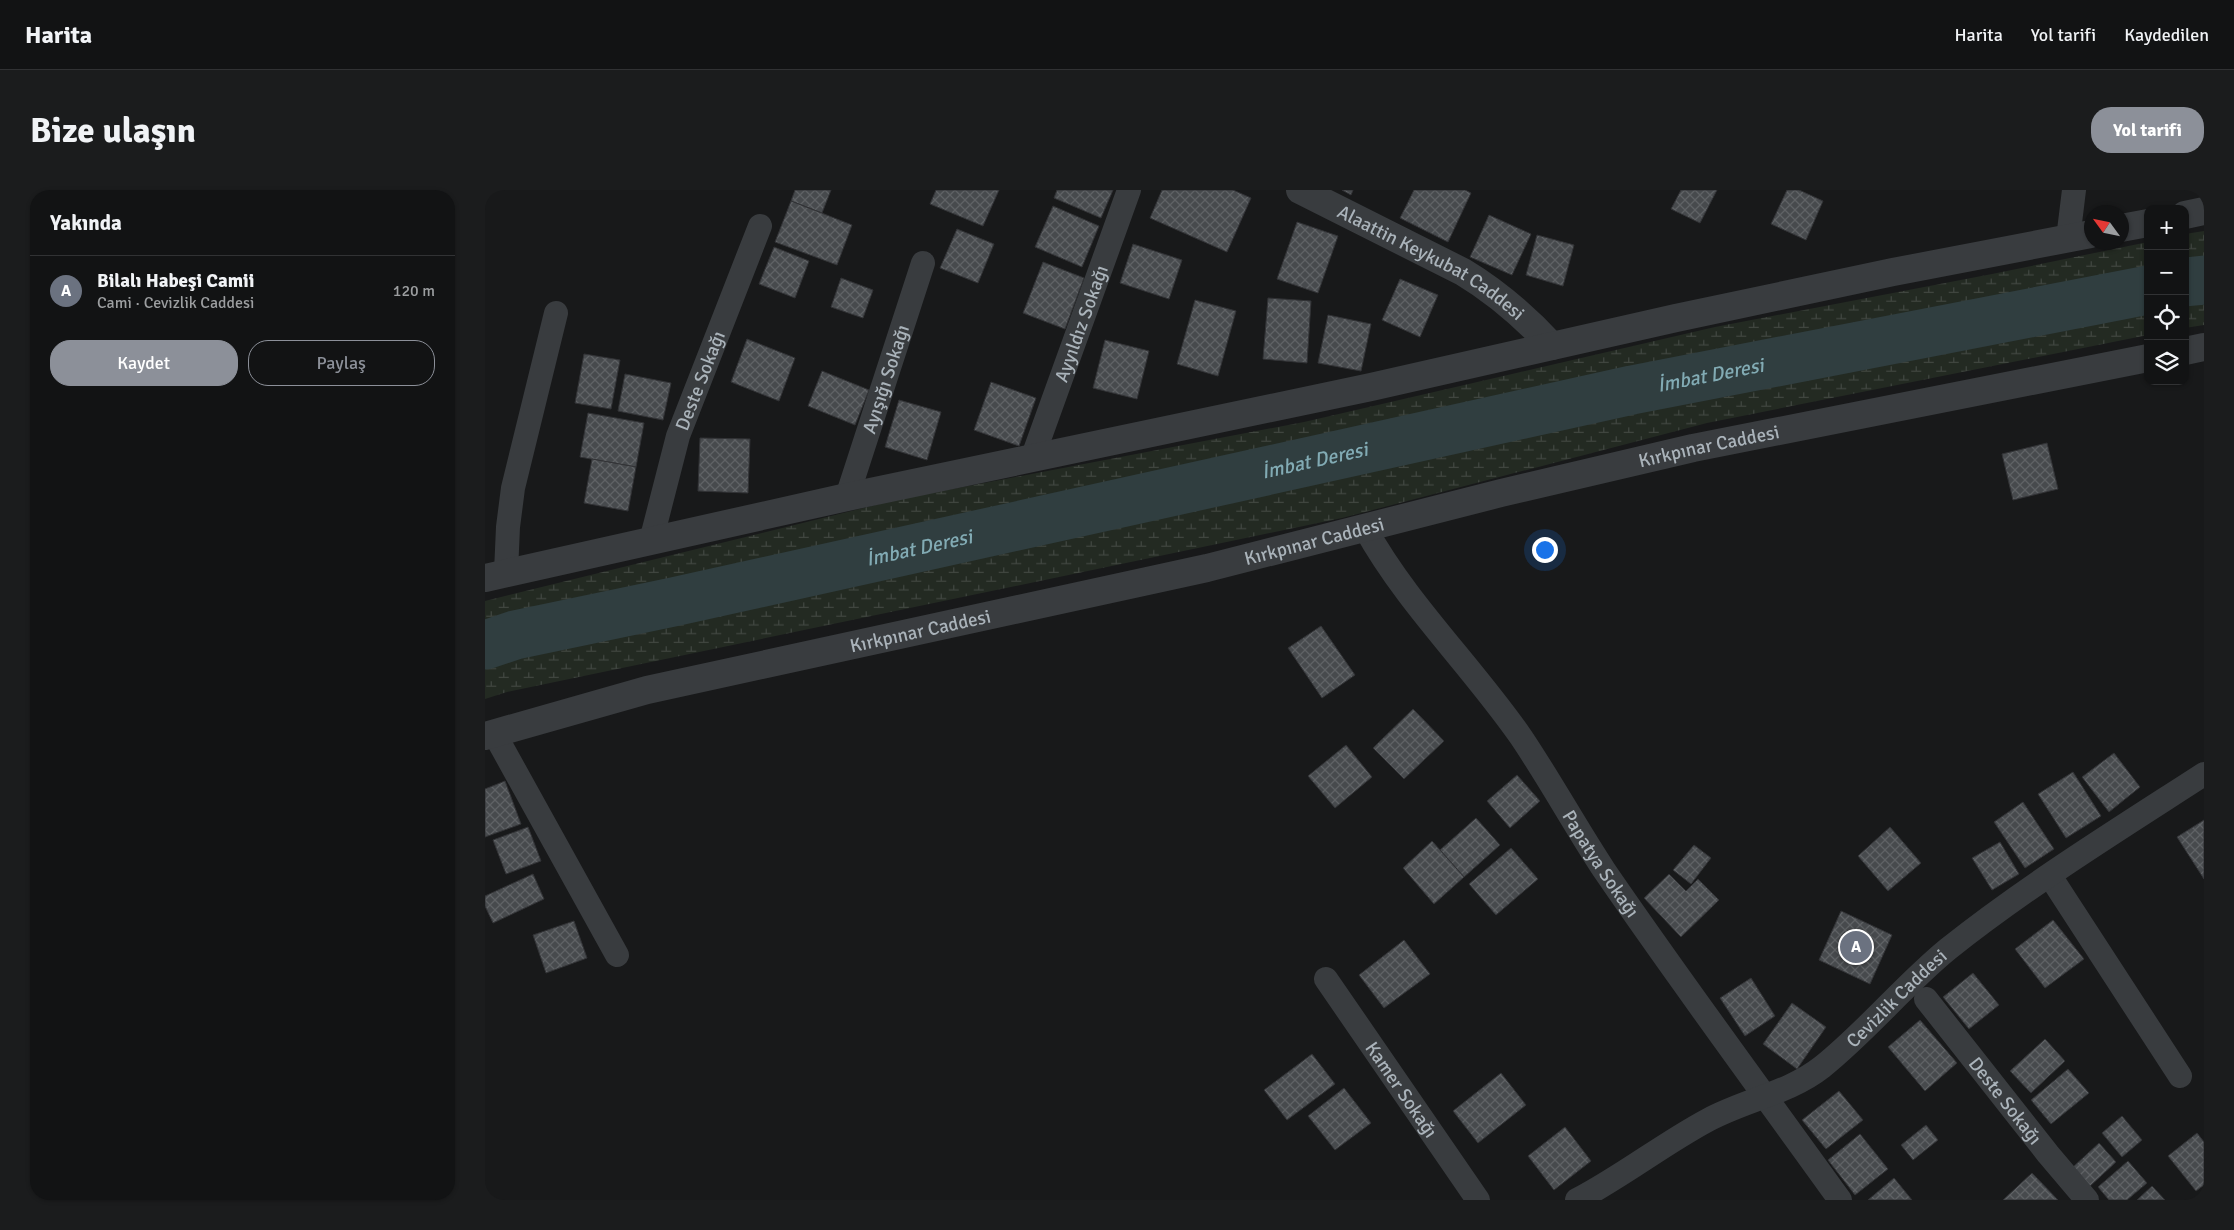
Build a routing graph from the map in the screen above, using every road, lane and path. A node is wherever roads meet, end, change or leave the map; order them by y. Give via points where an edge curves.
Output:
1 (1129, 190) edge
2 (1300, 190) edge
3 (2075, 190) edge
4 (2204, 211) edge
5 (2189, 214) edge
6 (2144, 224) edge
7 (760, 226) dead end
8 (2129, 227) edge
9 (2080, 237) edge
10 (923, 263) dead end
11 (556, 313) dead end
12 (1552, 346) junction
13 (2204, 347) edge
14 (2189, 350) edge
15 (2144, 359) edge
16 (1033, 459) junction
17 (847, 497) junction
18 (1365, 528) junction
19 (651, 541) junction
20 (495, 575) edge
21 (489, 735) edge
22 (2204, 774) edge
23 (2050, 876) junction
24 (617, 955) dead end
25 (1326, 979) dead end
26 (1926, 999) dead end
27 (2180, 1076) dead end
28 (1765, 1096) junction
29 (1478, 1200) edge
30 (1577, 1200) edge
31 (1840, 1200) edge
32 (2087, 1200) edge

1 - 16 street, Ayyıldız Sokağı
2 - 12 street, Alaattin Keykubat Caddesi via 1463,272 1528,320
3 - 9 street
4 - 5 street
6 - 8 street
7 - 19 street, Deste Sokağı via 679,436
9 - 12 street via 1893,272
10 - 17 street, Ayışığı Sokağı
11 - 20 street
12 - 16 street
13 - 14 street
15 - 18 street, Kırkpınar Caddesi via 1693,448
16 - 17 street
17 - 19 street
18 - 21 street, Kırkpınar Caddesi via 1207,568 647,690
18 - 28 street, Papatya Sokağı via 1399,582 1521,737 1603,868
19 - 20 street
21 - 24 street
22 - 23 street, Cevizlik Caddesi
23 - 27 street
23 - 28 street, Cevizlik Caddesi via 1947,950 1871,1024 1821,1067 1799,1082
25 - 29 street, Kamer Sokağı
26 - 32 street, Deste Sokağı
28 - 30 street, Cevizlik Caddesi via 1706,1121
28 - 31 street, Papatya Sokağı

